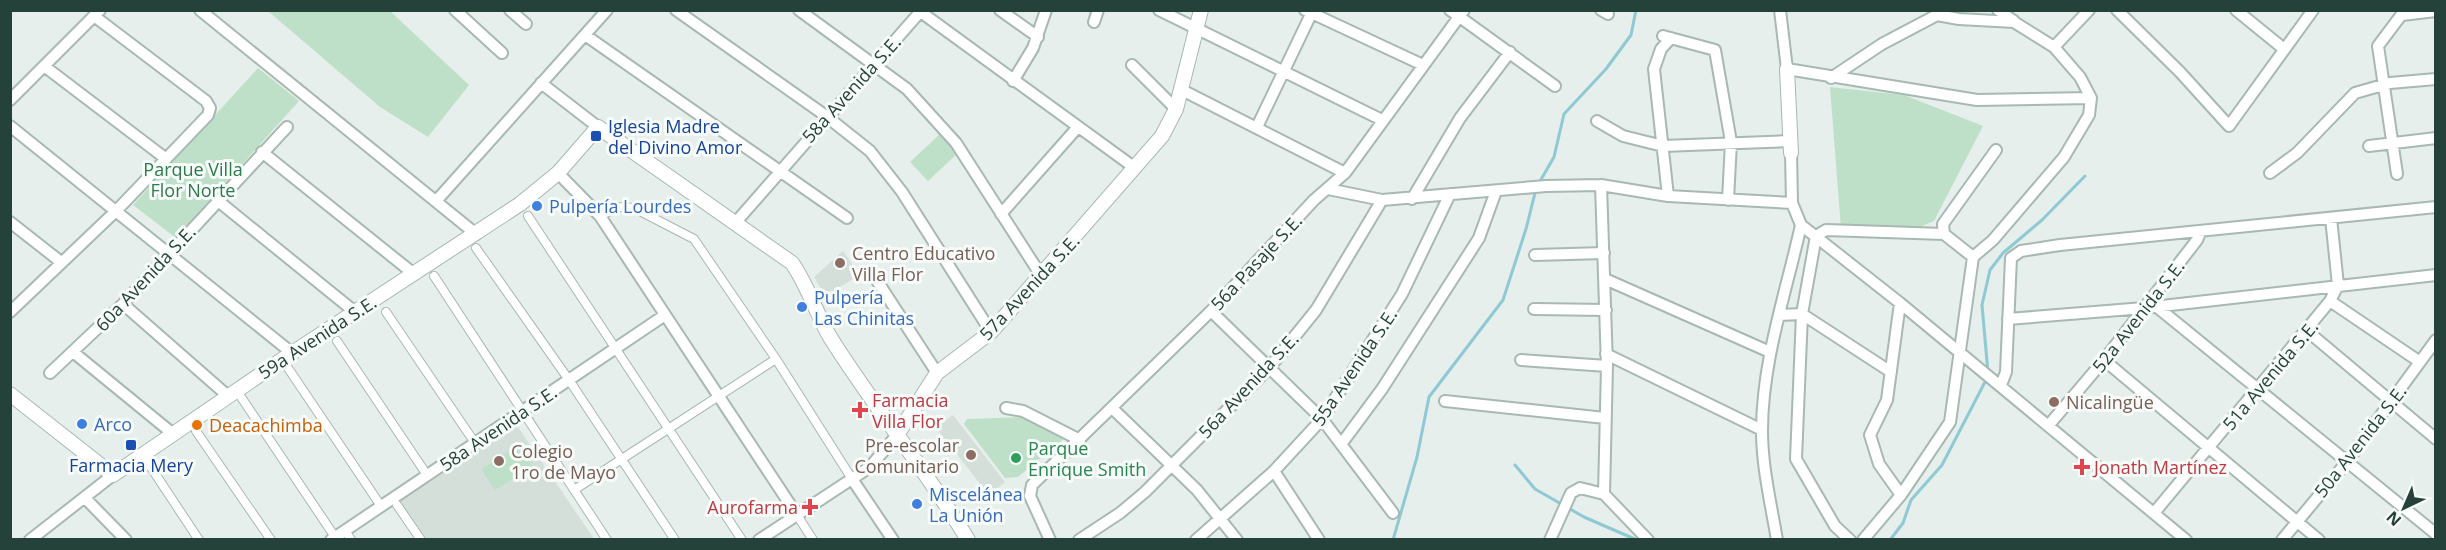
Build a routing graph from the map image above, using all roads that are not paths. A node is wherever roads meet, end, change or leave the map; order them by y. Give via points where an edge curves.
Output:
1 (200, 10) edge
2 (455, 10) edge
3 (510, 10) edge
4 (607, 10) edge
5 (676, 10) edge
6 (799, 10) edge
7 (1000, 10) edge
8 (1047, 10) edge
9 (1098, 10) edge
10 (1159, 10) edge
11 (1201, 10) edge
12 (1780, 10) edge
13 (1998, 10) edge
14 (2089, 10) edge
15 (2117, 10) edge
16 (2236, 10) edge
17 (2313, 10) edge
18 (919, 11) edge
19 (2436, 11) edge
20 (1310, 12) edge
21 (1458, 12) edge
22 (97, 13) edge
23 (2403, 13) edge
24 (1961, 15) edge
25 (1094, 22) dead end
26 (2014, 22) junction
27 (526, 24) dead end
28 (1196, 29) junction
29 (585, 35) junction
30 (1038, 37) junction
31 (2054, 47) junction
32 (2284, 49) junction
33 (1510, 52) junction
34 (502, 53) dead end
35 (874, 64) junction
36 (1132, 65) dead end
37 (1424, 65) junction
38 (44, 66) junction
39 (1787, 69) junction
40 (1283, 71) junction
41 (1831, 78) junction
42 (2436, 79) edge
43 (1013, 81) junction
44 (541, 83) junction
45 (2384, 84) junction
46 (1555, 86) dead end
47 (1180, 89) junction
48 (2091, 98) junction
49 (10, 100) edge
50 (1176, 109) junction
51 (826, 116) junction
52 (1382, 120) junction
53 (1596, 121) dead end
54 (10, 126) edge
55 (287, 127) dead end
56 (1257, 127) junction
57 (598, 128) junction
58 (1077, 128) junction
59 (2436, 138) edge
60 (1731, 142) junction
61 (2392, 142) junction
62 (2369, 146) dead end
63 (1663, 147) junction
64 (1790, 147) junction
65 (1996, 150) dead end
66 (262, 152) junction
67 (165, 159) junction
68 (1135, 168) junction
69 (778, 171) junction
70 (1345, 173) junction
71 (2270, 173) dead end
72 (558, 174) junction
73 (2397, 174) dead end
74 (1601, 185) junction
75 (1328, 189) junction
76 (1496, 191) junction
77 (1450, 194) junction
78 (1668, 196) junction
79 (1412, 199) junction
80 (217, 200) junction
81 (437, 200) junction
82 (1382, 200) junction
83 (1728, 200) junction
84 (1792, 203) junction
85 (2436, 207) edge
86 (117, 210) junction
87 (1000, 214) junction
88 (528, 216) dead end
89 (600, 216) junction
90 (847, 218) dead end
91 (2331, 218) junction
92 (10, 222) edge
93 (736, 222) junction
94 (1800, 225) junction
95 (2201, 231) junction
96 (1944, 234) junction
97 (1816, 236) junction
98 (476, 241) junction
99 (170, 253) junction
100 (1604, 253) junction
101 (1535, 255) dead end
102 (1973, 256) junction
103 (62, 262) junction
104 (414, 274) junction
105 (2436, 275) edge
106 (434, 276) dead end
107 (873, 276) dead end
108 (1042, 277) junction
109 (1605, 279) junction
110 (2338, 285) junction
111 (2330, 301) junction
112 (1900, 303) junction
113 (123, 304) junction
114 (2157, 307) junction
115 (12, 308) edge
116 (2144, 308) junction
117 (1534, 309) dead end
118 (1606, 310) junction
119 (1211, 311) junction
120 (356, 312) junction
121 (386, 312) dead end
122 (1802, 314) junction
123 (665, 315) junction
124 (1779, 315) junction
125 (2008, 319) junction
126 (2306, 330) junction
127 (991, 332) junction
128 (337, 341) dead end
129 (2434, 346) edge
130 (617, 348) junction
131 (1959, 351) junction
132 (73, 352) junction
133 (1770, 352) junction
134 (292, 353) junction
135 (776, 359) junction
136 (1521, 360) dead end
137 (1606, 360) junction
138 (2104, 360) junction
139 (2420, 362) junction
140 (1270, 367) junction
141 (288, 368) dead end
142 (1891, 372) junction
143 (50, 373) dead end
144 (937, 373) junction
145 (569, 380) junction
146 (2001, 386) junction
147 (2257, 390) junction
148 (10, 394) edge
149 (234, 397) junction
150 (720, 397) junction
151 (1445, 401) dead end
152 (2392, 402) junction
153 (1006, 408) dead end
154 (1113, 409) junction
155 (522, 412) junction
156 (1605, 418) junction
157 (1322, 419) junction
158 (2048, 426) junction
159 (669, 428) junction
160 (1762, 430) junction
161 (196, 431) dead end
162 (172, 433) junction
163 (897, 435) junction
164 (2436, 439) edge
165 (1080, 440) junction
166 (475, 443) junction
167 (1342, 443) junction
168 (2209, 448) junction
169 (621, 459) junction
170 (148, 463) dead end
171 (2346, 463) junction
172 (1172, 465) junction
173 (1274, 471) junction
174 (113, 475) junction
175 (428, 475) junction
176 (852, 479) junction
177 (574, 490) junction
178 (1604, 494) junction
179 (1901, 495) junction
180 (85, 498) junction
181 (397, 505) dead end
182 (381, 507) junction
183 (1393, 513) dead end
184 (2154, 513) junction
185 (797, 515) junction
186 (1220, 516) junction
187 (2297, 521) junction
188 (2436, 534) edge
189 (348, 535) edge
190 (333, 538) edge
191 (30, 540) edge
192 (126, 540) edge
193 (199, 540) edge
194 (271, 540) edge
195 (421, 540) edge
196 (607, 540) edge
197 (675, 540) edge
198 (742, 540) edge
199 (759, 540) edge
200 (813, 540) edge
201 (893, 540) edge
202 (968, 540) edge
203 (1050, 540) edge
204 (1079, 540) edge
205 (1196, 540) edge
206 (1237, 540) edge
207 (1319, 540) edge
208 (1550, 540) edge
209 (1648, 540) edge
210 (1777, 540) edge
211 (1850, 540) edge
212 (1863, 540) edge
213 (2186, 540) edge
214 (2282, 540) edge
215 (2319, 540) edge
216 (2432, 540) edge

1 - 81 street
2 - 34 street
3 - 27 street
4 - 29 street
5 - 51 street
6 - 35 street
7 - 30 street
8 - 30 street
9 - 25 street
10 - 28 street
11 - 28 street, 57a Avenida S.E.
12 - 39 street
13 - 26 street
14 - 31 street
15 - 32 street via 2229,126
16 - 32 street
17 - 32 street
18 - 35 street, 58a Avenida S.E.
18 - 43 street
19 - 23 street
20 - 37 street
20 - 40 street
21 - 33 street
21 - 37 street, 56a Pasaje S.E.
22 - 38 street
22 - 67 street via 210,108 208,115
23 - 45 street via 2378,46
24 - 26 street
24 - 41 street via 1937,15 1882,44
26 - 31 street
28 - 40 street
28 - 47 street, 57a Avenida S.E.
29 - 44 street
29 - 69 street
30 - 43 street
31 - 48 street via 2080,77
33 - 46 street
33 - 79 street via 1460,118
35 - 51 street, 58a Avenida S.E.
35 - 87 street via 907,89 956,143
36 - 50 street
37 - 52 street, 56a Pasaje S.E.
38 - 49 street
38 - 67 street
39 - 41 street
39 - 64 street
40 - 52 street
40 - 56 street
41 - 48 street via 1977,100
42 - 45 street
43 - 58 street
44 - 57 street
44 - 81 street
45 - 61 street
45 - 71 street via 2355,93 2297,153
47 - 50 street, 57a Avenida S.E.
47 - 56 street
48 - 102 street via 2089,115 2064,158 1993,240
50 - 68 street, 57a Avenida S.E. via 1162,136
51 - 69 street, 58a Avenida S.E.
51 - 127 street via 882,165
52 - 70 street, 56a Pasaje S.E.
53 - 63 street via 1623,136
54 - 86 street
55 - 66 street, 60a Avenida S.E.
56 - 70 street
57 - 72 street, 59a Avenida S.E.
57 - 93 street
58 - 68 street
58 - 87 street
59 - 61 street
60 - 63 street
60 - 63 street via 1715,50 1667,37 1654,69
60 - 64 street
60 - 83 street
61 - 62 street
61 - 73 street
63 - 78 street
64 - 84 street
65 - 96 street via 1943,224
66 - 80 street, 60a Avenida S.E.
66 - 104 street
67 - 86 street
68 - 108 street, 57a Avenida S.E.
69 - 90 street
69 - 93 street, 58a Avenida S.E.
70 - 75 street, 56a Pasaje S.E.
72 - 89 street
72 - 98 street, 59a Avenida S.E.
74 - 76 street
74 - 78 street
74 - 100 street
75 - 82 street
75 - 119 street, 56a Pasaje S.E.
76 - 77 street
76 - 167 street via 1479,238 1382,389
77 - 79 street
77 - 157 street, 55a Avenida S.E. via 1402,294
78 - 83 street
79 - 82 street
80 - 99 street, 60a Avenida S.E.
80 - 120 street
81 - 98 street
82 - 140 street, 56a Avenida S.E. via 1316,310
83 - 84 street
84 - 94 street
85 - 91 street
86 - 99 street
86 - 103 street
87 - 108 street
88 - 130 street
89 - 123 street
89 - 135 street via 618,207 634,208 694,240
91 - 95 street
91 - 110 street
92 - 103 street
93 - 163 street via 792,263 830,336
94 - 97 street
94 - 124 street
95 - 116 street, 52a Avenida S.E.
95 - 125 street via 2021,251 2011,258
96 - 97 street via 1826,230
96 - 102 street
97 - 112 street
97 - 122 street
98 - 104 street, 59a Avenida S.E.
98 - 145 street
99 - 113 street, 60a Avenida S.E.
99 - 134 street
100 - 101 street
100 - 109 street
102 - 131 street
103 - 115 street
104 - 120 street, 59a Avenida S.E.
105 - 110 street
106 - 155 street
107 - 144 street
108 - 127 street, 57a Avenida S.E.
109 - 118 street
109 - 133 street
110 - 111 street, 51a Avenida S.E.
110 - 114 street
111 - 126 street, 51a Avenida S.E.
111 - 139 street
112 - 131 street
112 - 142 street
113 - 132 street, 60a Avenida S.E.
113 - 149 street
114 - 116 street
114 - 147 street
116 - 125 street
116 - 138 street, 52a Avenida S.E.
117 - 118 street
118 - 137 street
119 - 140 street
119 - 154 street, 56a Pasaje S.E.
120 - 134 street, 59a Avenida S.E.
121 - 166 street
122 - 124 street
122 - 142 street
122 - 211 street via 1796,459 1835,526
123 - 130 street, 58a Avenida S.E.
123 - 150 street
124 - 133 street
125 - 146 street via 2007,372
126 - 147 street, 51a Avenida S.E.
126 - 152 street
127 - 144 street, 57a Avenida S.E.
128 - 175 street
129 - 139 street, 50a Avenida S.E.
130 - 145 street, 58a Avenida S.E.
130 - 159 street
131 - 146 street
131 - 179 street via 1950,422
132 - 143 street, 60a Avenida S.E.
132 - 162 street
133 - 160 street
134 - 149 street, 59a Avenida S.E.
135 - 150 street
135 - 176 street
136 - 137 street
137 - 156 street
137 - 160 street
138 - 158 street, 52a Avenida S.E.
138 - 168 street
139 - 152 street, 50a Avenida S.E.
140 - 157 street
140 - 172 street, 56a Avenida S.E.
141 - 182 street
142 - 179 street via 1887,400 1870,435 1879,464
144 - 163 street, 57a Avenida S.E.
145 - 155 street, 58a Avenida S.E.
145 - 169 street
146 - 158 street
147 - 168 street, 51a Avenida S.E.
147 - 171 street
148 - 174 street
149 - 162 street, 59a Avenida S.E.
149 - 190 street
150 - 159 street
150 - 185 street
151 - 156 street
152 - 164 street
152 - 171 street, 50a Avenida S.E.
153 - 165 street via 1023,411
154 - 165 street, 56a Pasaje S.E.
154 - 172 street
155 - 166 street, 58a Avenida S.E.
155 - 177 street
156 - 178 street
157 - 167 street
157 - 173 street, 55a Avenida S.E.
158 - 184 street
159 - 169 street
159 - 198 street
160 - 210 street
161 - 194 street
162 - 174 street, 59a Avenida S.E.
163 - 176 street, 57a Avenida S.E. via 885,452
163 - 202 street via 915,456
165 - 203 street, 56a Pasaje S.E. via 1032,485 1030,496
166 - 175 street, 58a Avenida S.E.
167 - 183 street
168 - 184 street, 51a Avenida S.E.
168 - 187 street
169 - 177 street
169 - 197 street
170 - 193 street
171 - 187 street, 50a Avenida S.E.
171 - 188 street
172 - 186 street
172 - 204 street, 56a Avenida S.E. via 1120,513
173 - 186 street, 55a Avenida S.E.
173 - 207 street
174 - 180 street, 59a Avenida S.E.
175 - 182 street, 58a Avenida S.E.
176 - 185 street, 57a Avenida S.E.
176 - 201 street
177 - 196 street
178 - 208 street via 1580,488 1571,493
178 - 209 street
179 - 212 street
180 - 191 street, 59a Avenida S.E.
180 - 192 street
181 - 195 street
182 - 189 street, 58a Avenida S.E.
184 - 213 street
185 - 199 street, 57a Avenida S.E.
185 - 200 street
186 - 205 street, 55a Avenida S.E.
186 - 206 street
187 - 214 street, 50a Avenida S.E.
187 - 215 street
188 - 216 street
189 - 190 street, 58a Avenida S.E.

